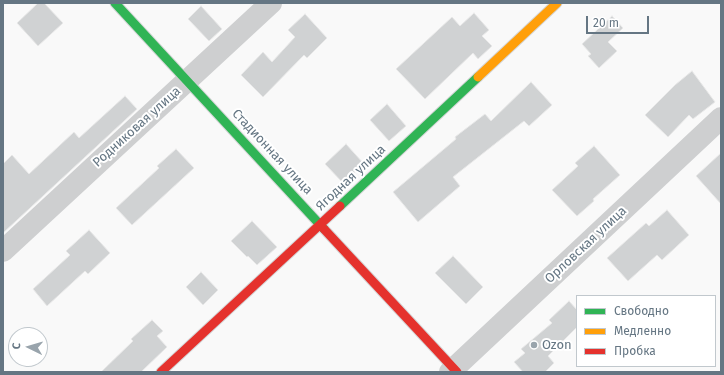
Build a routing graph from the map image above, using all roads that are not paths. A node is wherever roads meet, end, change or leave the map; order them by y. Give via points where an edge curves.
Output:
1 (115, 3) edge
2 (271, 3) edge
3 (557, 3) edge
4 (188, 80) junction
5 (721, 118) edge
6 (321, 224) junction
7 (3, 251) edge
8 (454, 371) edge
9 (161, 372) edge

1 - 4 street, Стадионная улица
2 - 4 street, Родниковая улица
3 - 6 street, Ягодная улица
4 - 6 street, Стадионная улица
4 - 7 street, Родниковая улица
5 - 8 street, Орловская улица
6 - 8 street, Стадионная улица
6 - 9 street, Ягодная улица

